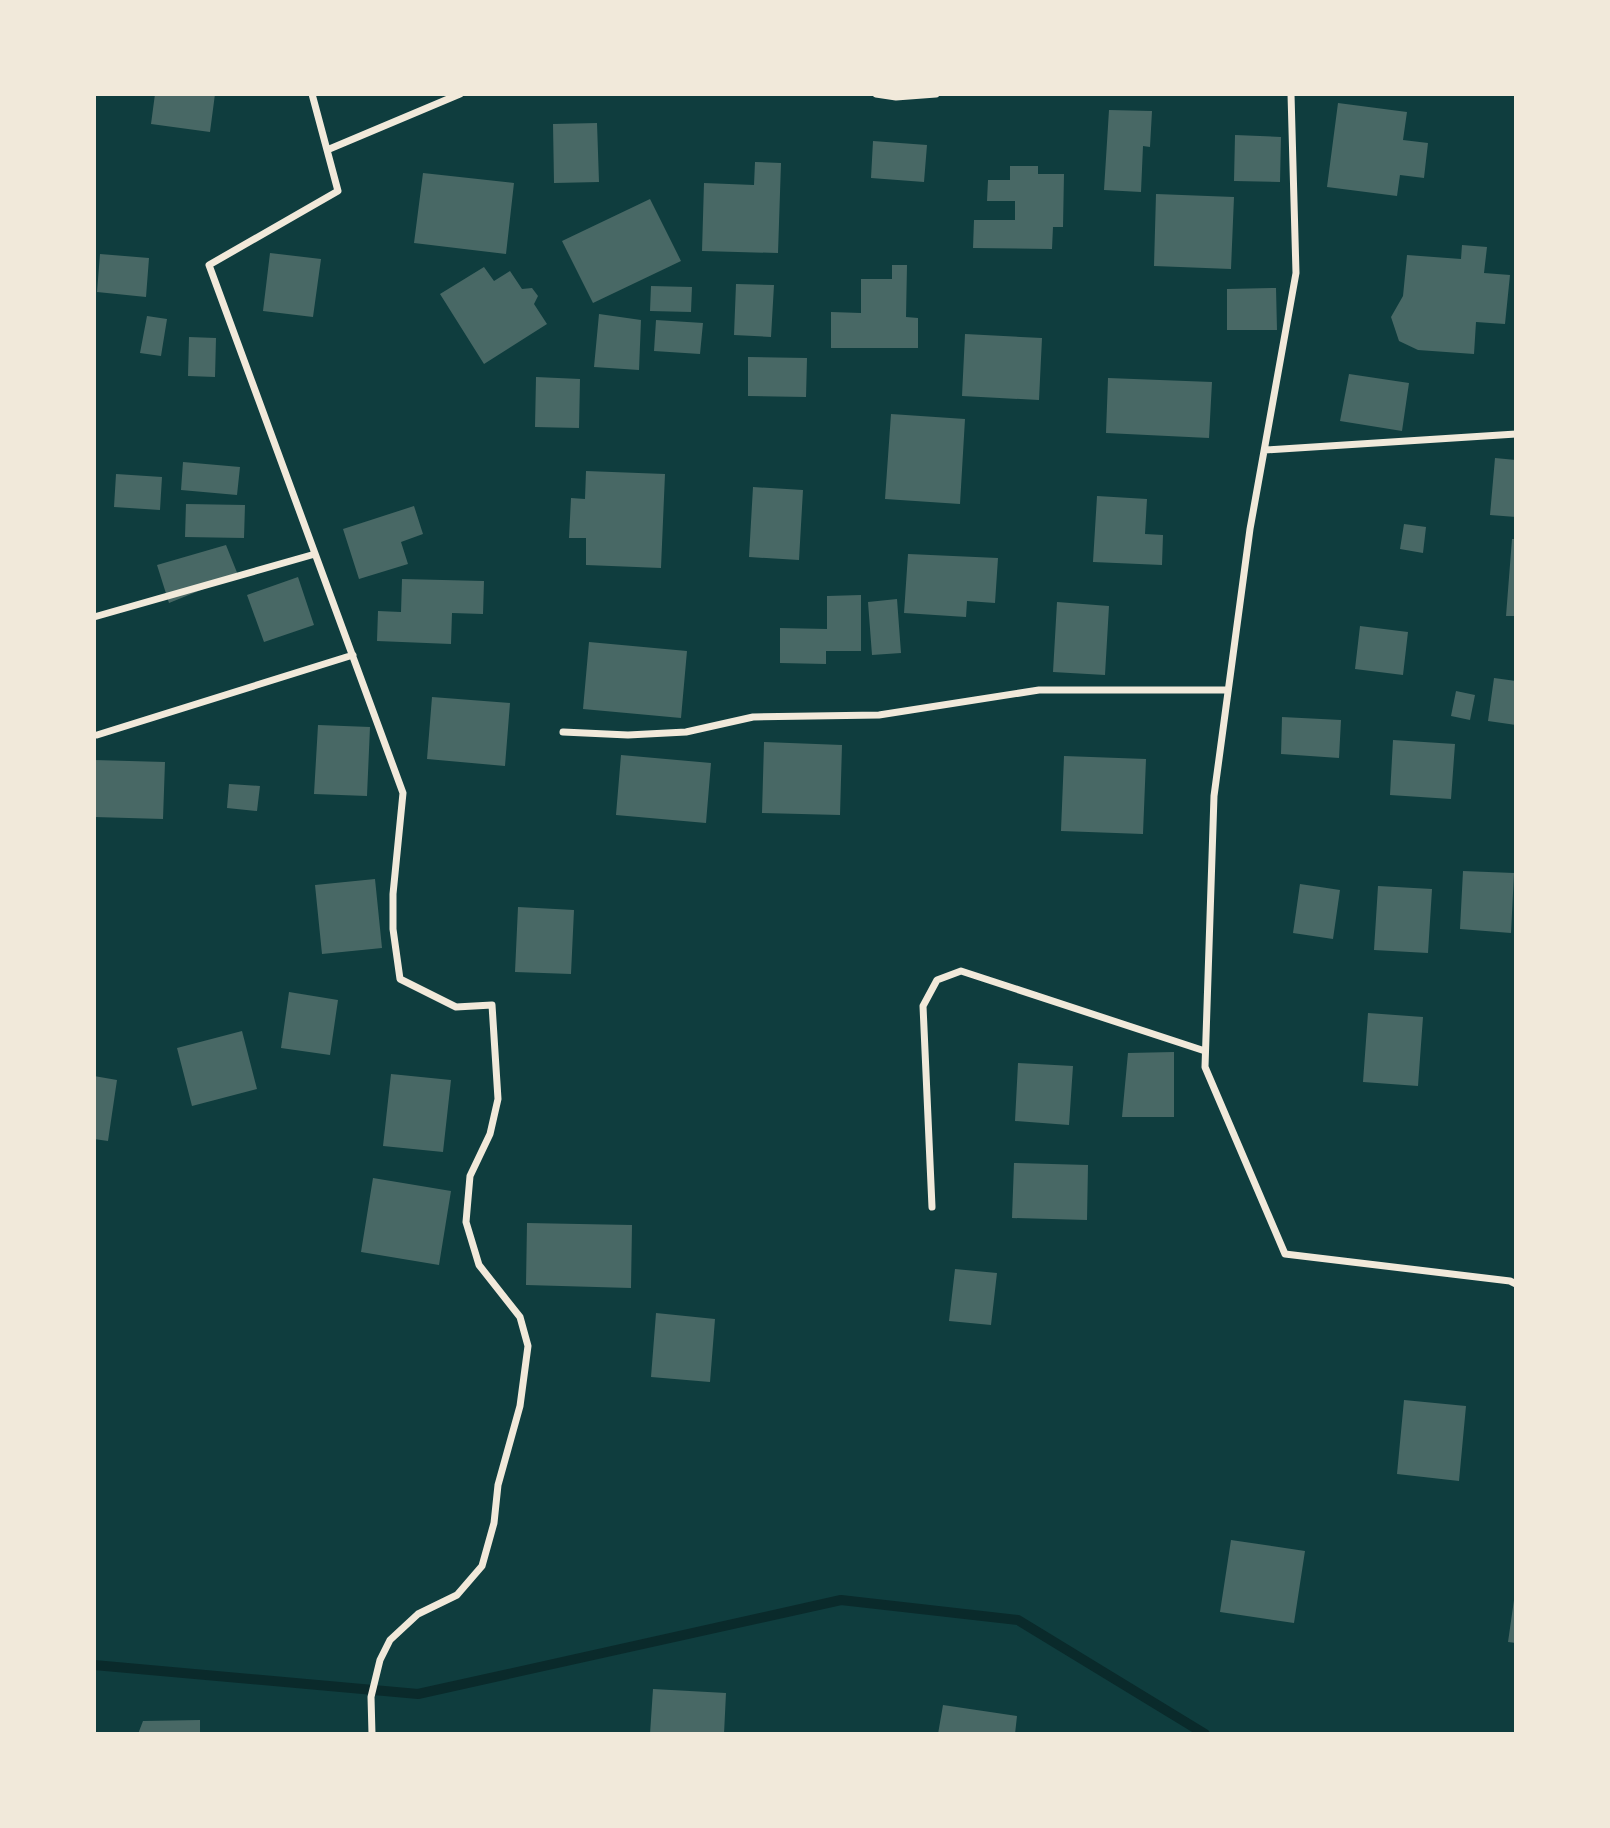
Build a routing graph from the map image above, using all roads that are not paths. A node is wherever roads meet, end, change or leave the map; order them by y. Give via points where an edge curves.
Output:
1 (312, 94) edge
2 (460, 94) edge
3 (876, 94) edge
4 (936, 94) edge
5 (1291, 94) edge
6 (327, 150) junction
7 (1516, 434) edge
8 (1265, 450) junction
9 (316, 554) junction
10 (94, 617) edge
11 (353, 655) junction
12 (1228, 690) junction
13 (563, 732) dead end
14 (97, 735) dead end
15 (1205, 1051) junction
16 (932, 1207) dead end
17 (1516, 1284) edge
18 (372, 1734) edge

1 - 6 street
2 - 6 street
3 - 4 street
5 - 8 street via 1296,273
6 - 9 street via 338,191 209,265
7 - 8 street
8 - 12 street
9 - 10 street
9 - 11 street
11 - 14 street
11 - 18 street via 403,793 393,894 400,979 456,1007 492,1005 498,1100 490,1134 470,1176 466,1222 479,1265 520,1317 528,1346 520,1406 482,1566 457,1595 418,1614 390,1640 380,1660 372,1697
12 - 13 street via 1039,690 879,715 753,717 685,732
12 - 15 street via 1214,796
15 - 16 street via 961,971 937,980 923,1006
15 - 17 street via 1205,1067 1285,1254

